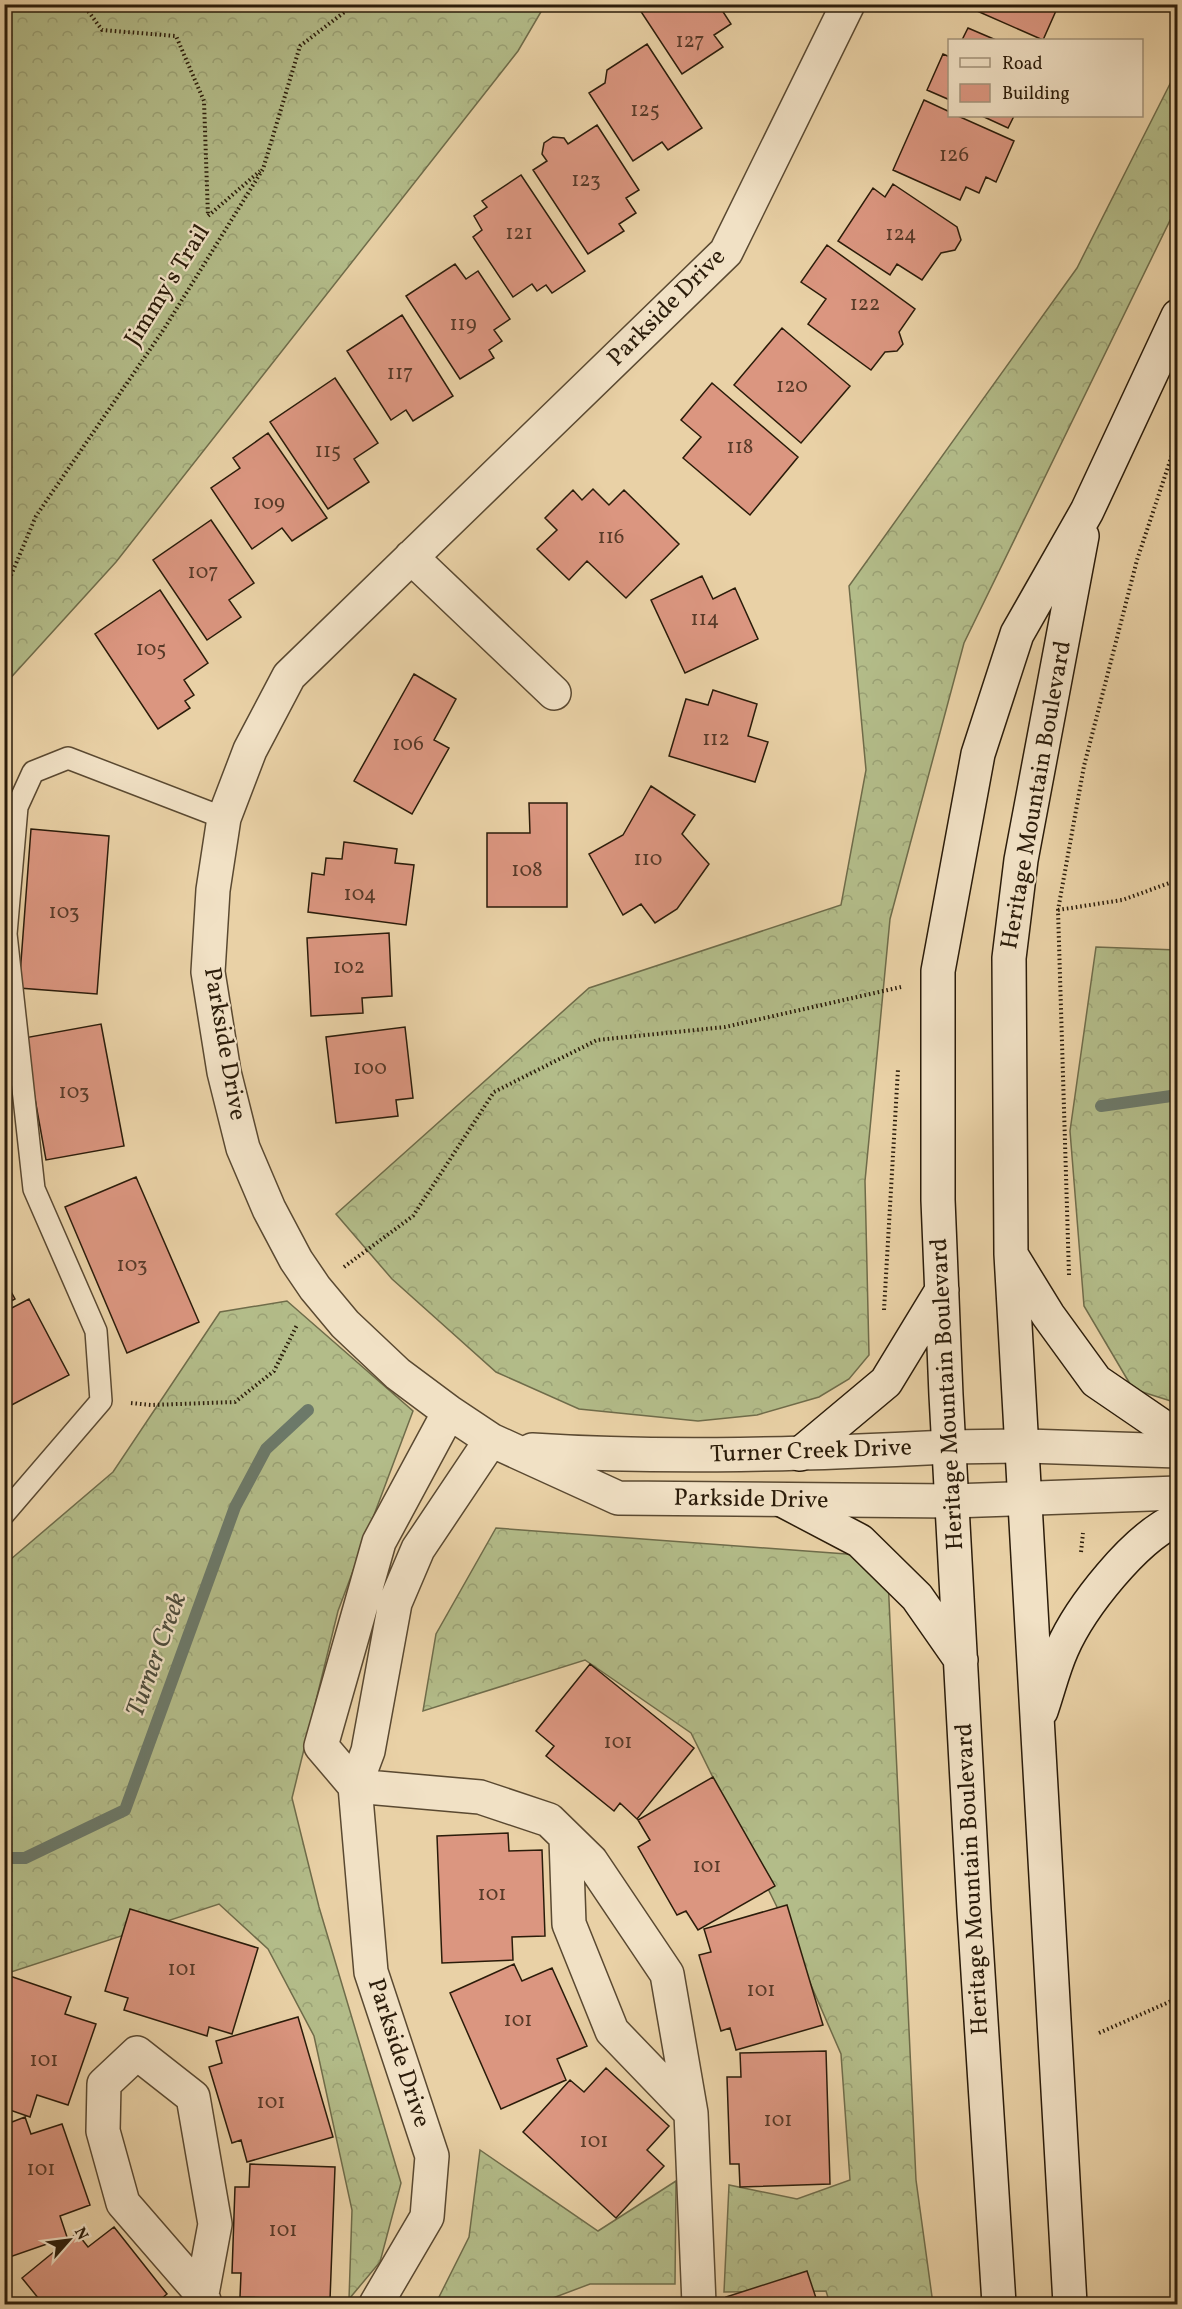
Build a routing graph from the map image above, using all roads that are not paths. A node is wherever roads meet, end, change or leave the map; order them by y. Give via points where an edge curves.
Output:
1 (848, 4) edge
2 (1178, 316) edge
3 (1087, 510) junction
4 (411, 557) junction
5 (554, 693) dead end
6 (224, 818) junction
7 (1011, 1254) junction
8 (942, 1290) junction
9 (449, 1413) junction
10 (1178, 1437) edge
11 (503, 1444) junction
12 (1021, 1446) junction
13 (948, 1447) junction
14 (1178, 1451) edge
15 (800, 1454) junction
16 (1178, 1493) edge
17 (1024, 1497) junction
18 (952, 1501) junction
19 (784, 1502) junction
20 (4, 1514) edge
21 (1178, 1520) edge
22 (961, 1660) junction
23 (1036, 1727) junction
24 (355, 1786) junction
25 (566, 1838) junction
26 (691, 2113) junction
27 (203, 2299) edge
28 (376, 2304) edge
29 (699, 2304) edge
30 (999, 2304) edge
31 (1070, 2304) edge

1 - 4 street, Parkside Drive via 726,252
2 - 3 street, Heritage Mountain Boulevard
3 - 7 street, Heritage Mountain Boulevard via 1021,860 1009,958
3 - 8 street, Heritage Mountain Boulevard via 1017,634 978,754 938,971
4 - 5 street
4 - 6 street, Parkside Drive via 289,676 250,750
6 - 9 street, Parkside Drive via 213,890 208,972 224,1072 243,1148 269,1209 315,1288 345,1324 390,1367
6 - 20 lane via 68,758 33,772 17,807 6,934 34,1189 96,1331 101,1401
7 - 10 street via 1048,1315 1096,1381
7 - 12 street, Heritage Mountain Boulevard
8 - 13 street, Heritage Mountain Boulevard
8 - 15 street via 886,1382
9 - 11 street, Parkside Drive
9 - 24 street via 379,1542 321,1746
11 - 15 street, Turner Creek Drive via 618,1456
11 - 19 street, Parkside Drive via 618,1498
11 - 24 street, Parkside Drive via 418,1549 395,1603 368,1751
12 - 13 street, Turner Creek Drive
12 - 14 street, Turner Creek Drive
12 - 17 street, Heritage Mountain Boulevard
13 - 15 street, Turner Creek Drive
13 - 18 street, Heritage Mountain Boulevard
16 - 17 street
17 - 18 street, Parkside Drive
17 - 23 street, Heritage Mountain Boulevard
18 - 19 street, Parkside Drive
18 - 22 street, Heritage Mountain Boulevard
19 - 22 street via 860,1541 917,1597
21 - 23 street via 1136,1547 1100,1588 1062,1648
22 - 30 street, Heritage Mountain Boulevard
23 - 31 street, Heritage Mountain Boulevard
24 - 25 street via 480,1797 549,1820
24 - 28 street, Parkside Drive via 371,1972 432,2157 427,2217
25 - 26 street via 591,1861 667,1974
25 - 26 street via 569,1924 612,2031
26 - 29 street
27 - 27 street via 215,2224 193,2097 137,2053 104,2084 103,2131 123,2204

